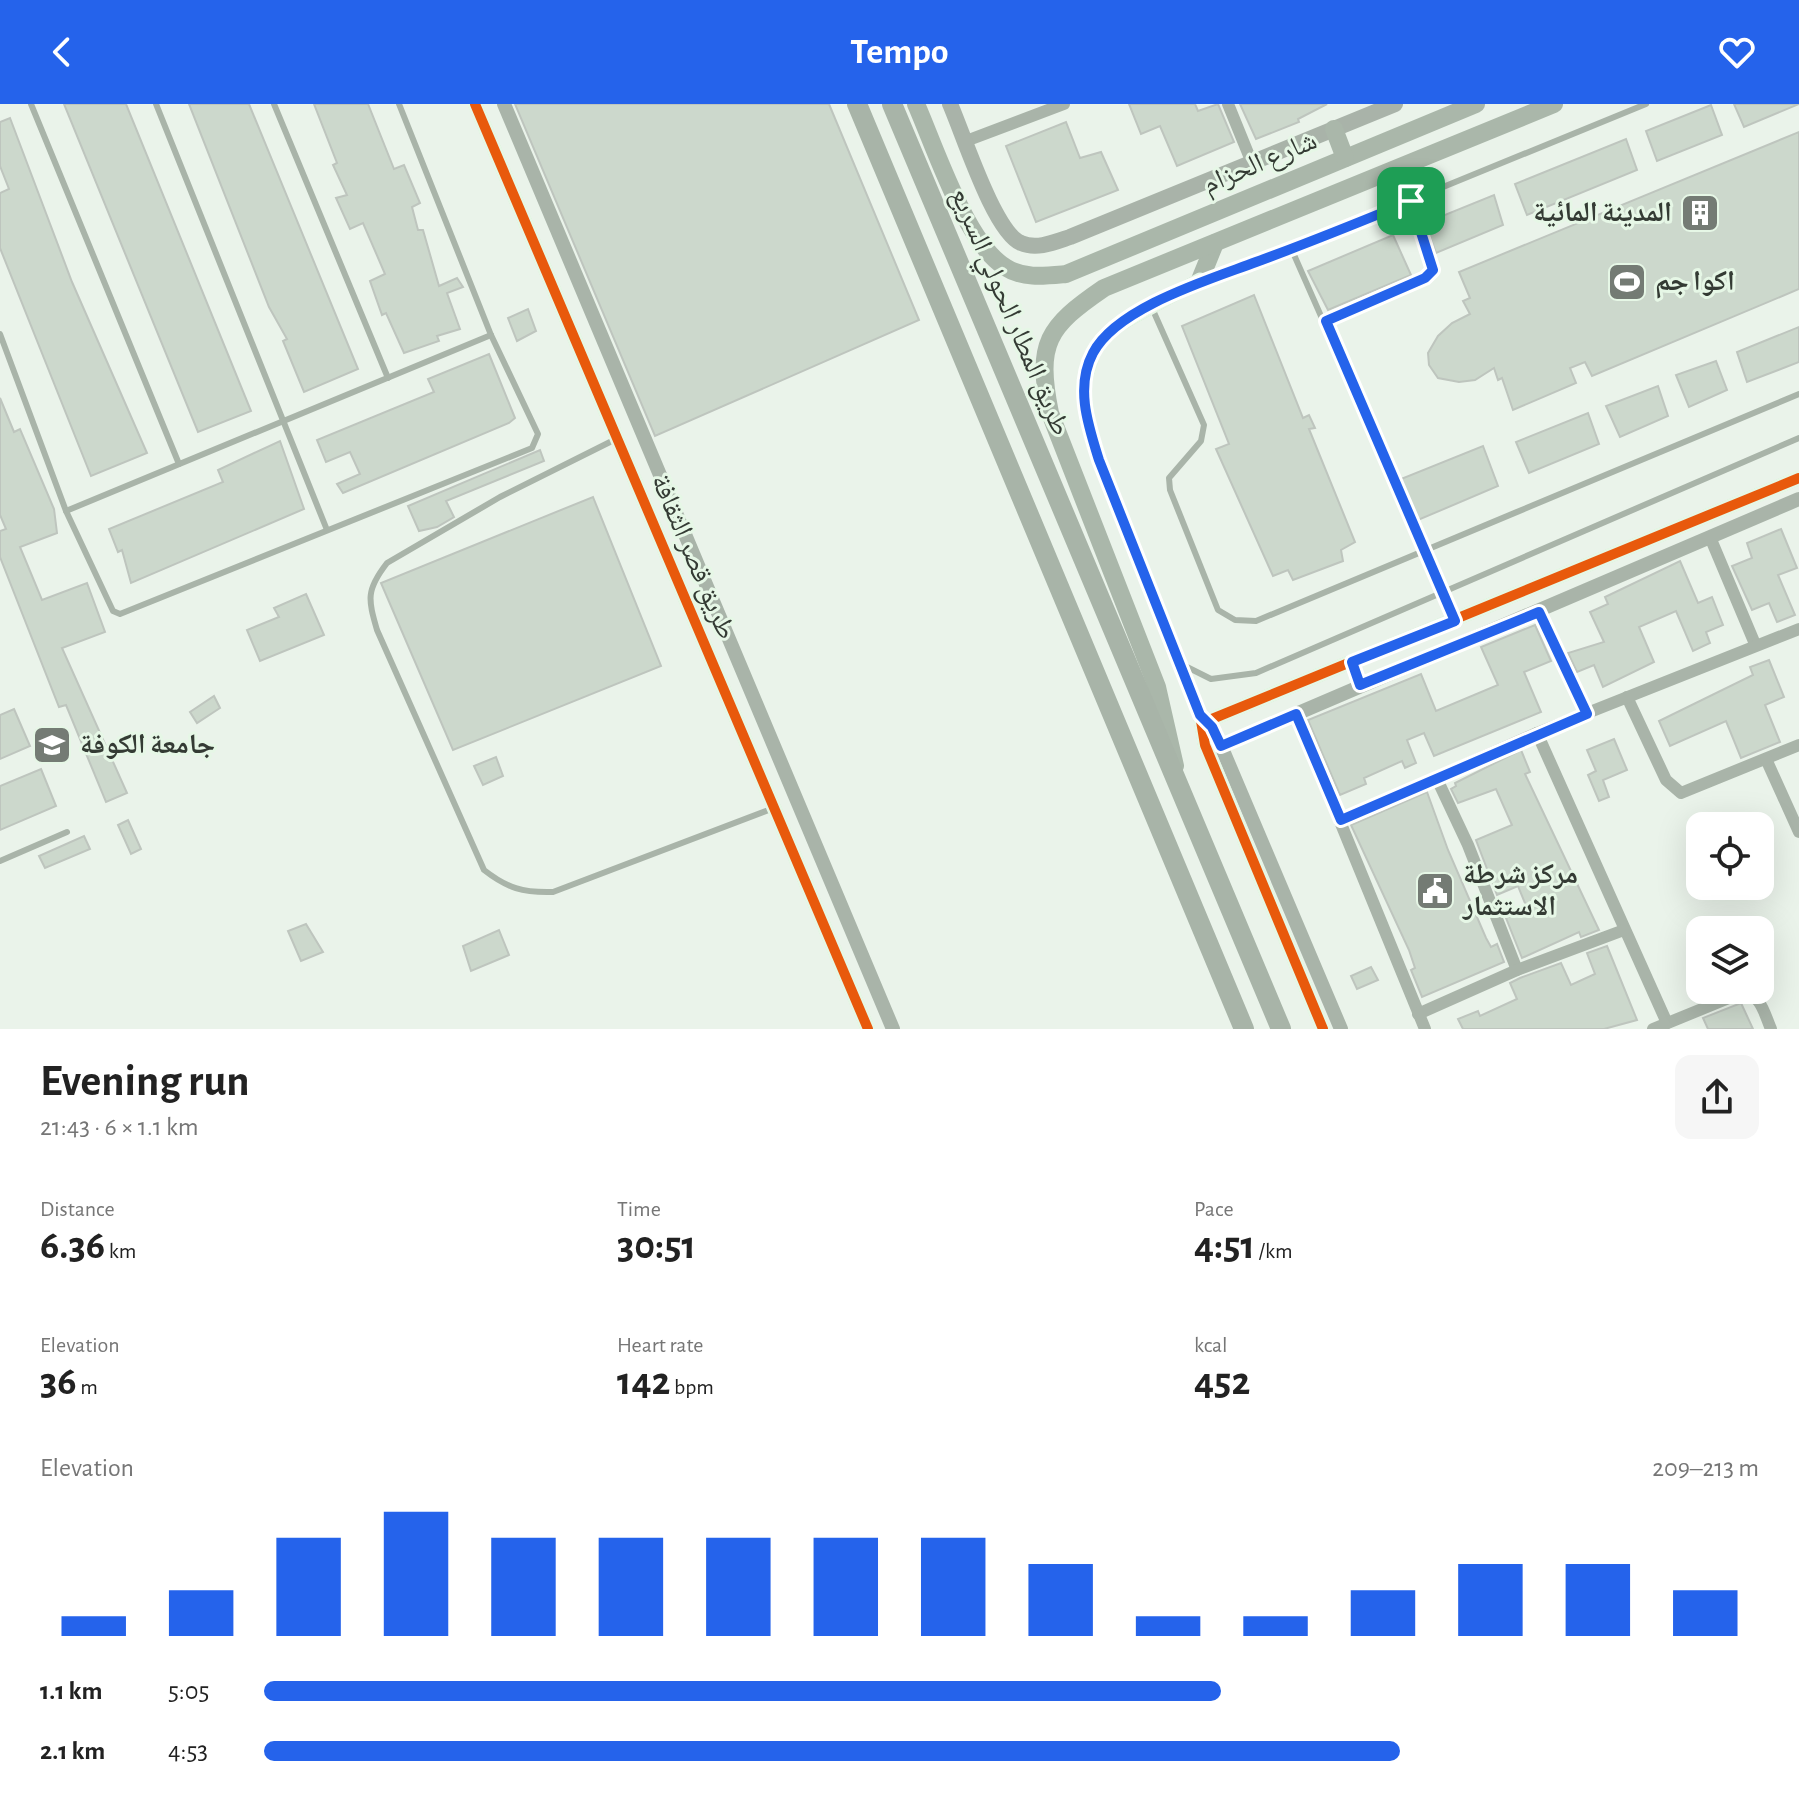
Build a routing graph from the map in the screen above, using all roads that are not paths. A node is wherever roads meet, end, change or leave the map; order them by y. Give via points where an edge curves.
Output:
1 (31, 104) edge
2 (156, 104) edge
3 (274, 104) edge
4 (399, 104) edge
5 (475, 104) edge
6 (504, 104) edge
7 (857, 104) edge
8 (892, 104) edge
9 (916, 104) edge
10 (950, 104) edge
11 (1064, 104) edge
12 (1228, 104) edge
13 (1395, 104) edge
14 (1476, 104) edge
15 (1554, 104) edge
16 (1646, 104) edge
17 (1334, 129) junction
18 (966, 141) junction
19 (1345, 158) junction
20 (1252, 163) junction
21 (1411, 201) junction
22 (1215, 243) junction
23 (1291, 248) junction
24 (1200, 280) junction
25 (1151, 306) junction
26 (1326, 321) junction
27 (0, 334) edge
28 (491, 335) junction
29 (388, 378) junction
30 (1799, 394) edge
31 (282, 421) junction
32 (1799, 438) edge
33 (617, 439) junction
34 (179, 464) junction
35 (1792, 481) edge
36 (1795, 501) edge
37 (66, 511) junction
38 (327, 530) junction
39 (1710, 537) junction
40 (1425, 551) junction
41 (1442, 590) junction
42 (1539, 612) junction
43 (1455, 621) junction
44 (1799, 629) edge
45 (1755, 644) junction
46 (1352, 662) junction
47 (1181, 664) junction
48 (1360, 685) junction
49 (1627, 697) junction
50 (1296, 714) junction
51 (1587, 714) junction
52 (1204, 718) junction
53 (1537, 733) junction
54 (1799, 745) edge
55 (1221, 746) junction
56 (1766, 759) junction
57 (1437, 779) junction
58 (1178, 784) junction
59 (774, 808) junction
60 (1341, 820) junction
61 (67, 832) dead end
62 (1799, 832) edge
63 (0, 861) edge
64 (1624, 930) junction
65 (1517, 970) junction
66 (1418, 1014) junction
67 (1667, 1023) junction
68 (868, 1029) edge
69 (893, 1029) edge
70 (1244, 1029) edge
71 (1281, 1029) edge
72 (1323, 1029) edge
73 (1341, 1029) edge
74 (1425, 1029) edge
75 (1653, 1029) edge
76 (1771, 1029) edge

1 - 34 lane
2 - 31 lane
3 - 29 lane
4 - 28 lane
5 - 33 street, طريق قصر الثقافة
6 - 69 street, طريق قصر الثقافة
7 - 70 highway
8 - 58 highway, طريق المطار الحولي السريع
9 - 19 main road, شارع الحزام via 973,233 1007,269 1036,277 1066,274
10 - 18 main road
11 - 18 street
12 - 20 street
13 - 17 main road
14 - 19 main road, شارع الحزام
15 - 22 main road, شارع الحزام
16 - 21 lane
17 - 19 main road
17 - 20 main road
18 - 20 main road via 1002,226 1020,243 1040,246
21 - 23 lane
21 - 26 lane via 1433,270
22 - 24 main road
22 - 58 main road, شارع الحزام via 1104,288 1054,328 1045,353 1050,413 1157,687
23 - 24 lane
23 - 26 lane
24 - 25 street
25 - 40 lane via 1204,425 1201,441 1169,478 1218,610 1235,620 1256,621
25 - 47 street via 1105,336 1086,368 1084,396 1099,460
26 - 40 lane
27 - 37 lane
28 - 29 lane
28 - 38 lane via 538,434 537,443
29 - 31 lane
30 - 40 lane
31 - 34 lane
31 - 38 lane
32 - 41 lane
33 - 59 street, طريق قصر الثقافة
33 - 59 lane via 500,497 387,563 368,599 377,630 484,870 502,884 525,893 553,892
34 - 37 lane
35 - 36 street
35 - 43 street
36 - 39 street
37 - 38 lane via 113,611 120,614
39 - 42 street
39 - 45 street
40 - 41 lane
41 - 43 lane
41 - 47 lane via 1256,673 1211,679
42 - 48 street
42 - 51 street
43 - 46 street
44 - 45 street
45 - 49 street
46 - 48 street
46 - 52 street
47 - 52 street
48 - 50 street
49 - 51 street
49 - 56 street via 1666,780 1681,793
50 - 55 street
50 - 60 street
51 - 53 street
52 - 55 street
52 - 72 street via 1205,745
53 - 57 street
53 - 64 street
54 - 56 street
55 - 73 street
56 - 62 street
57 - 60 street
57 - 65 street
58 - 71 highway, طريق المطار الحولي السريع
59 - 68 street, طريق قصر الثقافة
60 - 66 street
61 - 63 lane
64 - 65 street
64 - 67 street
65 - 66 street
66 - 74 street
67 - 75 street
67 - 76 street via 1751,993 1759,999

